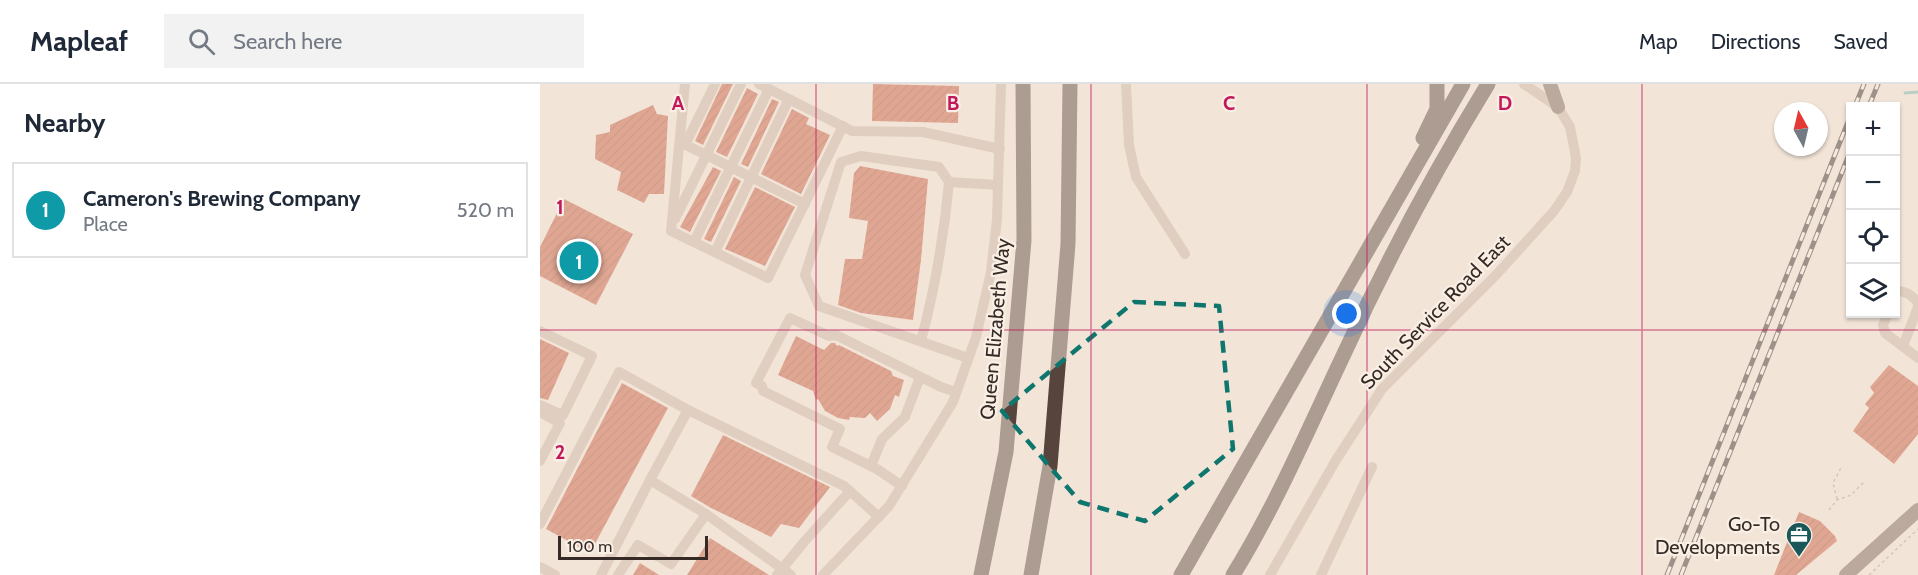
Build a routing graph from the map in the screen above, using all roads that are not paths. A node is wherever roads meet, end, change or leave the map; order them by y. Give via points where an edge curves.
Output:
1 (685, 84) edge
2 (715, 84) edge
3 (741, 84) edge
4 (1001, 84) edge
5 (1023, 84) edge
6 (1070, 84) edge
7 (1126, 84) edge
8 (1437, 84) edge
9 (1463, 84) edge
10 (1488, 84) edge
11 (1524, 84) edge
12 (1550, 84) edge
13 (768, 87) edge
14 (789, 99) junction
15 (1558, 107) junction
16 (843, 126) junction
17 (682, 144) junction
18 (1000, 149) junction
19 (706, 155) junction
20 (730, 168) junction
21 (751, 177) junction
22 (1409, 178) junction
23 (949, 182) junction
24 (998, 185) junction
25 (805, 204) junction
26 (672, 224) junction
27 (694, 242) junction
28 (715, 252) junction
29 (1185, 254) dead end
30 (1900, 291) edge
31 (1918, 305) edge
32 (1886, 318) edge
33 (540, 331) edge
34 (921, 341) junction
35 (1903, 346) junction
36 (968, 358) junction
37 (1918, 358) edge
38 (920, 377) junction
39 (956, 392) junction
40 (540, 405) edge
41 (688, 410) junction
42 (540, 412) edge
43 (540, 461) edge
44 (871, 466) junction
45 (1372, 466) dead end
46 (650, 480) junction
47 (902, 486) junction
48 (850, 491) junction
49 (1918, 510) edge
50 (706, 514) junction
51 (879, 517) junction
52 (540, 524) edge
53 (540, 567) edge
54 (784, 573) edge
55 (555, 575) edge
56 (601, 575) edge
57 (618, 575) edge
58 (823, 575) edge
59 (981, 575) edge
60 (1031, 575) edge
61 (1181, 575) edge
62 (1233, 575) edge
63 (1270, 575) edge
64 (1321, 575) edge
65 (1846, 575) edge

1 - 17 street
2 - 17 street
3 - 19 street
4 - 18 street
5 - 59 highway, Queen Elizabeth Way via 1024,240 1006,452
6 - 60 highway via 1068,244 1050,466
7 - 29 street via 1129,146 1136,177
8 - 22 highway via 1437,110 1415,154
9 - 22 highway
10 - 62 highway via 1402,231 1285,483
11 - 15 street, South Service Road East
12 - 15 main road
13 - 14 street
13 - 20 street
14 - 16 street
14 - 21 street
15 - 63 street, South Service Road East via 1574,143 1575,171 1567,192 1497,274 1382,389
16 - 18 street via 852,131 923,132
16 - 25 street
17 - 19 street
17 - 26 street
18 - 24 street
19 - 20 street
19 - 26 street
20 - 21 street
20 - 27 street
21 - 25 street
21 - 28 street
22 - 61 highway
23 - 24 street
23 - 34 street via 943,243
23 - 34 street via 939,167 861,156 841,162 805,275 819,306
24 - 36 street via 991,272
25 - 28 street via 768,278
26 - 27 street via 671,231
27 - 28 street
30 - 31 street via 1914,297
31 - 35 street
32 - 35 street via 1885,333
33 - 40 street via 592,356 563,416
34 - 36 street
35 - 37 street
36 - 39 street
38 - 39 street
38 - 44 street via 905,417 882,439
38 - 44 street via 836,335 829,336 790,318 756,383 763,391 840,429 832,447
39 - 47 street
41 - 46 street
41 - 48 street
41 - 52 street via 619,372
42 - 43 street via 560,423
44 - 47 street
45 - 64 street
46 - 50 street
46 - 56 street
47 - 51 street
48 - 51 street
48 - 54 street via 804,542
49 - 65 main road
50 - 54 street
50 - 57 street via 671,564 638,545
51 - 58 street
53 - 55 street

